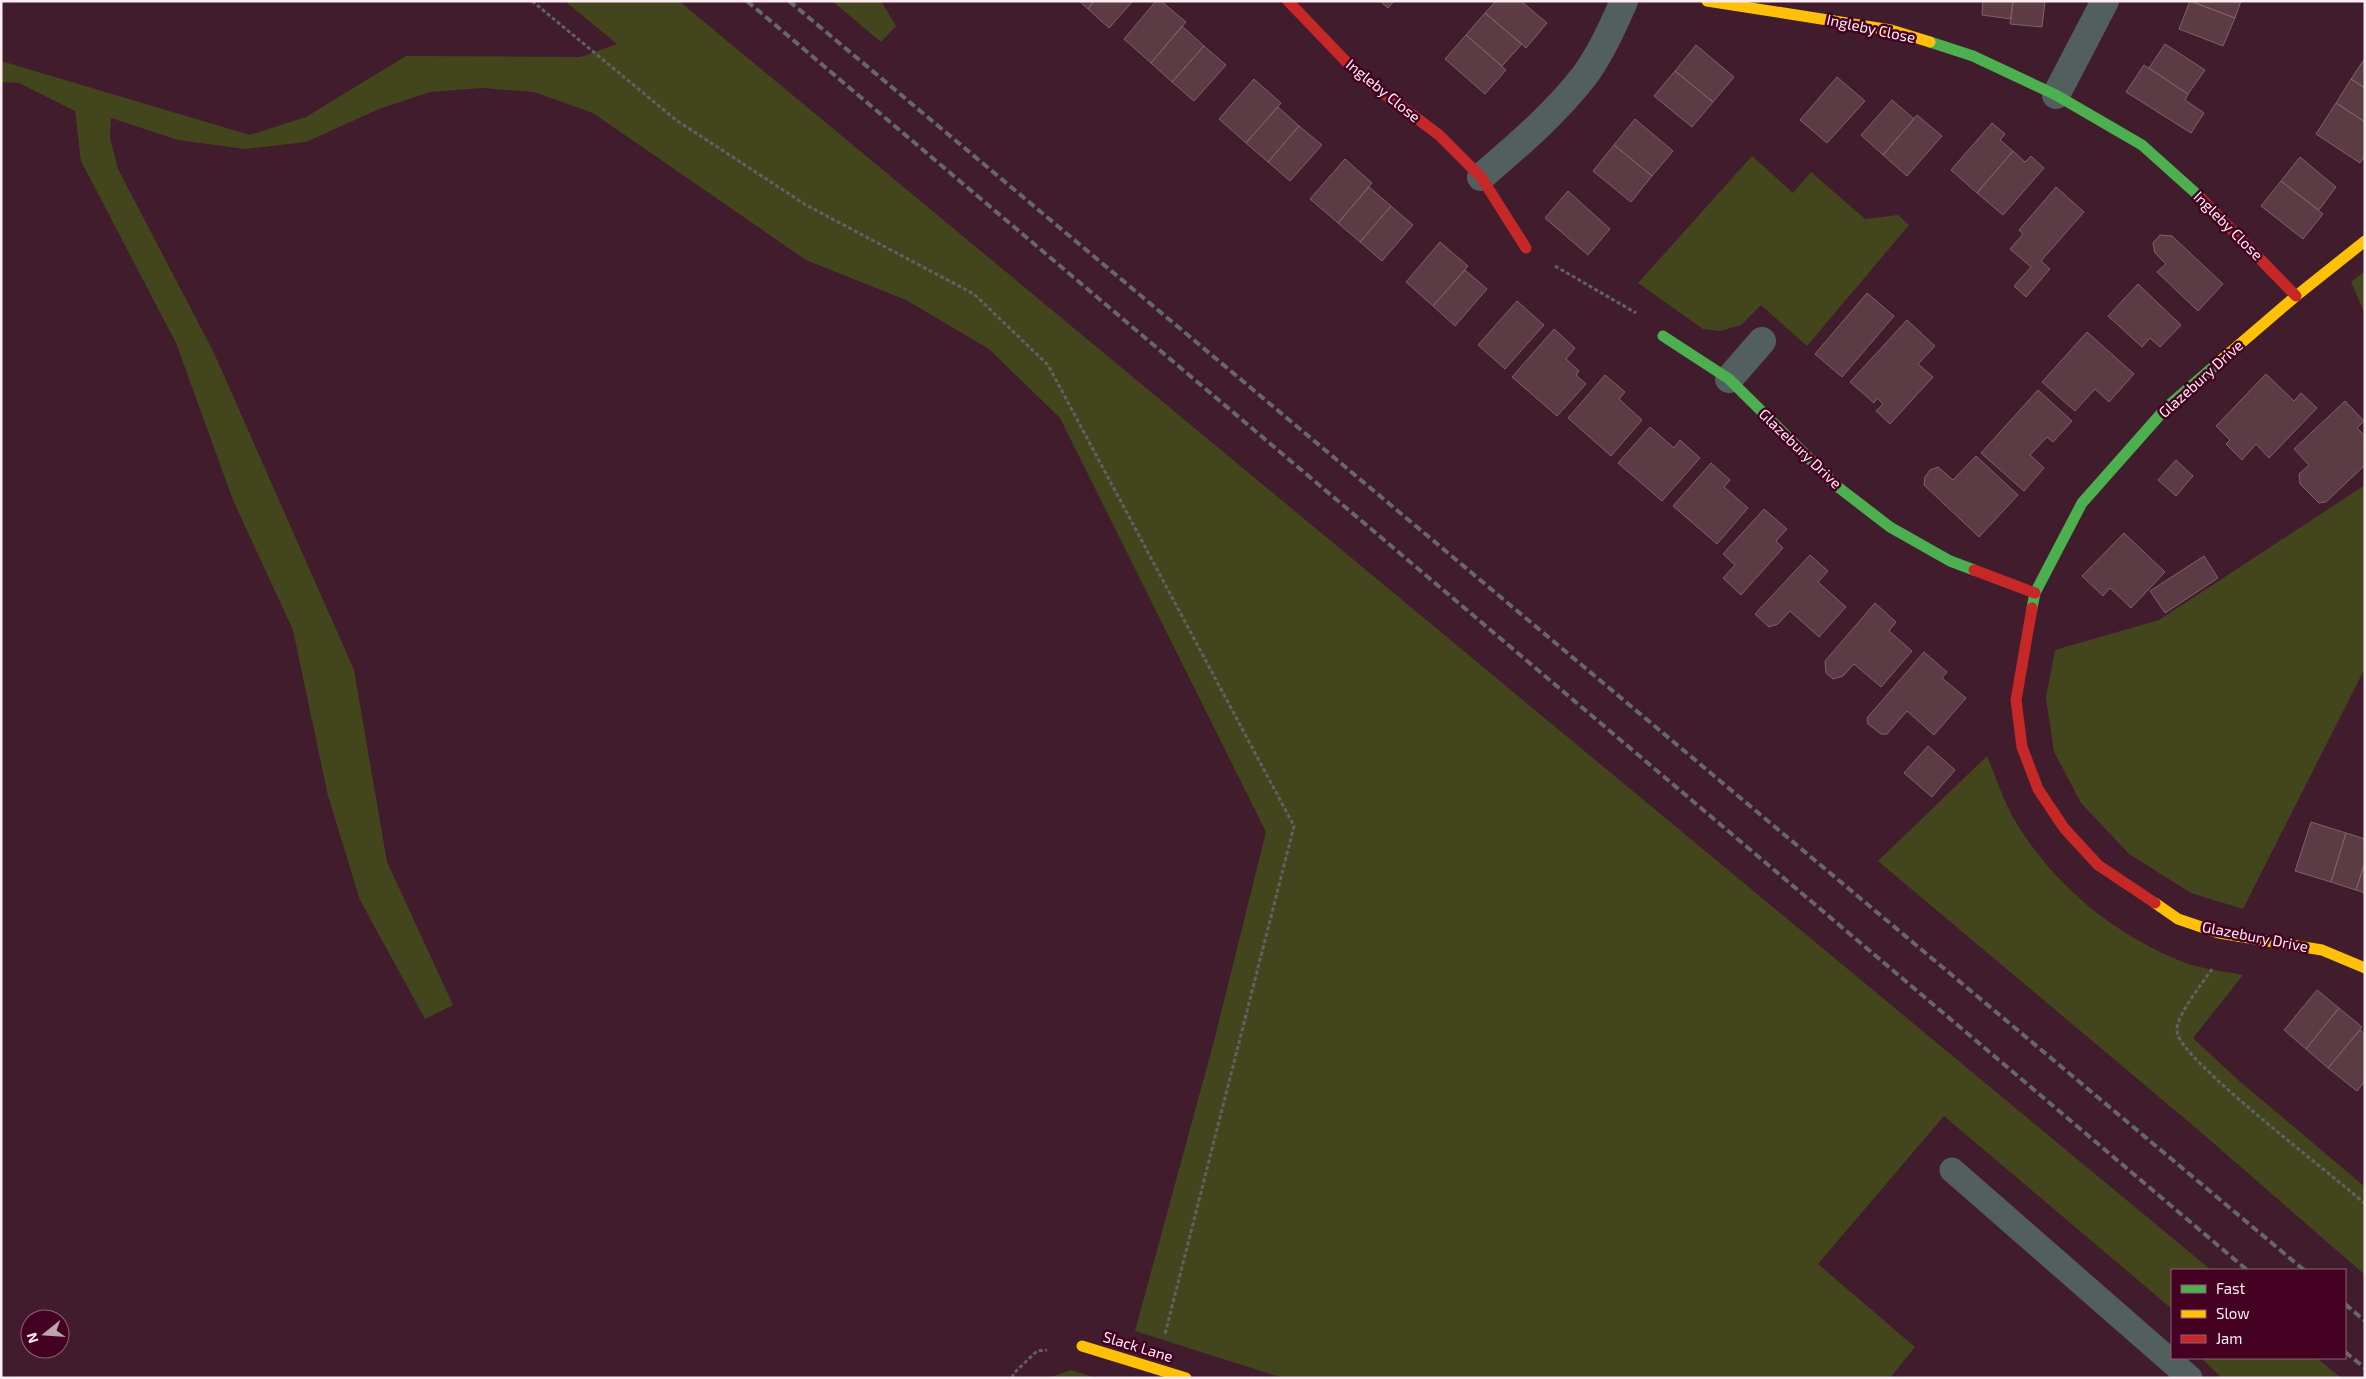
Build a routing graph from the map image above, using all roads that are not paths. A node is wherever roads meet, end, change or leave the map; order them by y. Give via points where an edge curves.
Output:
1 (1288, 1) edge
2 (1624, 1) edge
3 (1707, 1) edge
4 (2105, 1) edge
5 (2056, 95) junction
6 (1482, 177) junction
7 (2365, 241) edge
8 (1526, 248) road end
9 (2296, 296) junction
10 (1663, 336) road end
11 (1762, 341) dead end
12 (1729, 380) junction
13 (2035, 593) junction
14 (2365, 968) edge
15 (1952, 1170) dead end
16 (1082, 1346) road end
17 (1186, 1378) edge
18 (2190, 1378) edge

1 - 6 street, Ingleby Close via 1358,74 1439,135
2 - 6 street via 1586,74 1548,118
3 - 5 street, Ingleby Close via 1891,30 1973,56
4 - 5 street
5 - 9 street, Ingleby Close via 2142,145 2207,203
6 - 8 street, Ingleby Close
7 - 9 street, Glazebury Drive
9 - 13 street, Glazebury Drive via 2167,407 2147,429 2082,503
10 - 12 street, Glazebury Drive
11 - 12 street
12 - 13 street, Glazebury Drive via 1838,488 1890,527 1950,561
13 - 14 street, Glazebury Drive via 2016,700 2022,747 2038,789 2064,828 2098,865 2178,919 2219,933 2322,950
15 - 18 lane
16 - 17 street, Slack Lane

